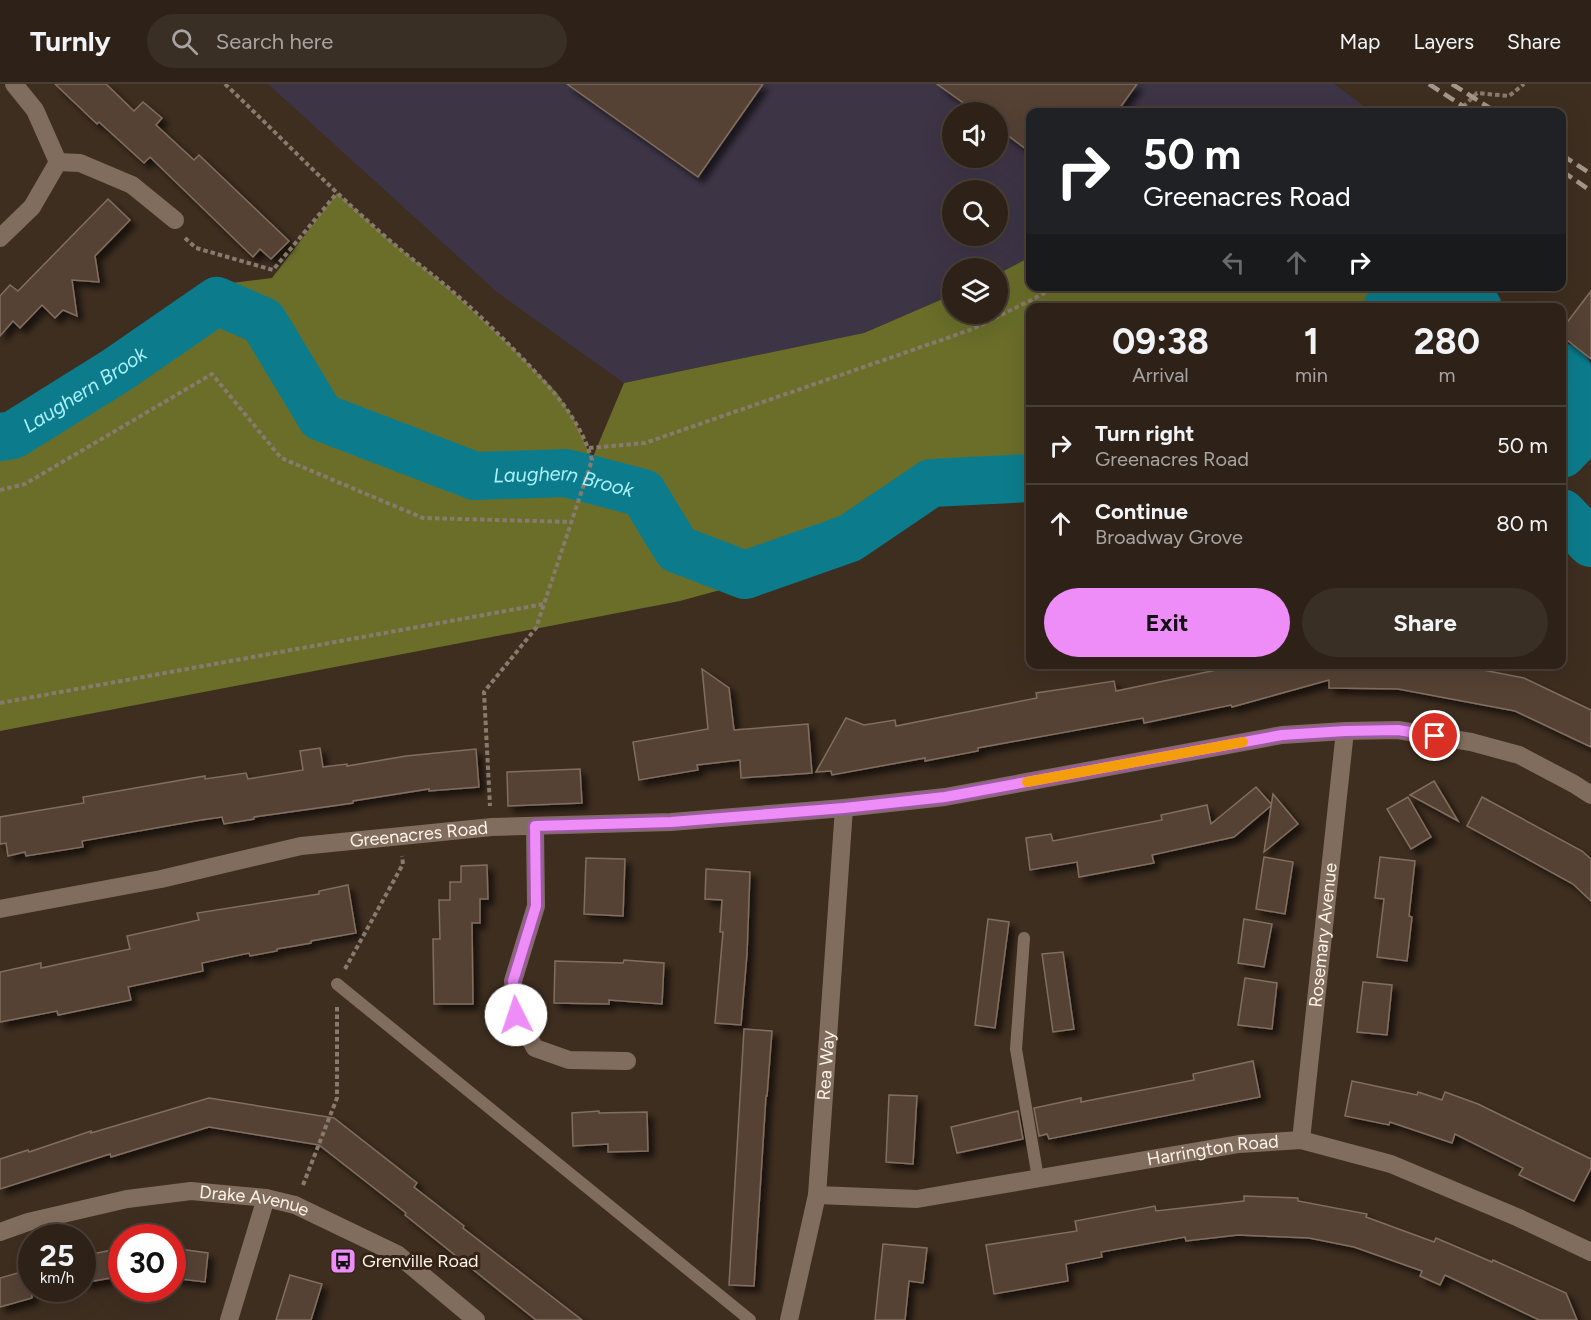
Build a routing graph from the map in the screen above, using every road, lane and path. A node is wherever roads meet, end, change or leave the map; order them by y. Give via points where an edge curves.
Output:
1 (14, 84) edge
2 (225, 84) edge
3 (1524, 84) edge
4 (1462, 108) edge
5 (58, 162) junction
6 (337, 193) junction
7 (175, 220) joint
8 (0, 238) edge
9 (1049, 291) edge
10 (589, 448) junction
11 (0, 490) edge
12 (572, 522) junction
13 (544, 604) junction
14 (0, 703) edge
15 (1345, 731) junction
16 (1591, 795) edge
17 (844, 808) junction
18 (535, 826) junction
19 (492, 827) junction
20 (0, 909) edge
21 (1023, 938) dead end
22 (337, 984) dead end
23 (627, 1061) dead end
24 (1301, 1140) junction
25 (1038, 1178) junction
26 (817, 1195) junction
27 (266, 1198) junction
28 (0, 1232) edge
29 (1591, 1252) edge
30 (229, 1320) edge
31 (476, 1320) edge
32 (750, 1320) edge
33 (789, 1320) edge

1 - 5 street via 35,110
2 - 6 path
3 - 4 path via 1509,96 1477,93
5 - 7 street via 80,163 132,185
5 - 8 street via 32,207
6 - 7 path via 273,270 196,248 173,227
6 - 10 path via 512,347 556,393
9 - 10 path via 973,329 656,440
10 - 12 path via 592,460
11 - 12 path via 25,484 212,374 281,458 423,518
12 - 13 path
13 - 14 path
13 - 19 path via 536,628 484,692
15 - 16 street, Greenacres Road via 1398,730 1472,742 1519,755
15 - 17 street, Greenacres Road via 1282,735 945,797
15 - 24 street, Rosemary Avenue
17 - 18 street, Greenacres Road via 671,822
17 - 26 street, Rea Way
18 - 19 street, Greenacres Road
18 - 23 street via 536,906 513,981 516,1015 535,1048 569,1060
19 - 20 street, Greenacres Road via 301,846 161,879
21 - 25 lane via 1016,1049
22 - 32 lane
24 - 25 street, Harrington Road via 1239,1144
24 - 29 street, Harrington Road via 1391,1164
25 - 26 street, Harrington Road via 917,1199
26 - 33 street, Rea Way
27 - 28 street, Drake Avenue via 191,1191 127,1199
27 - 30 street
27 - 31 street, Drake Avenue via 295,1205 397,1254

